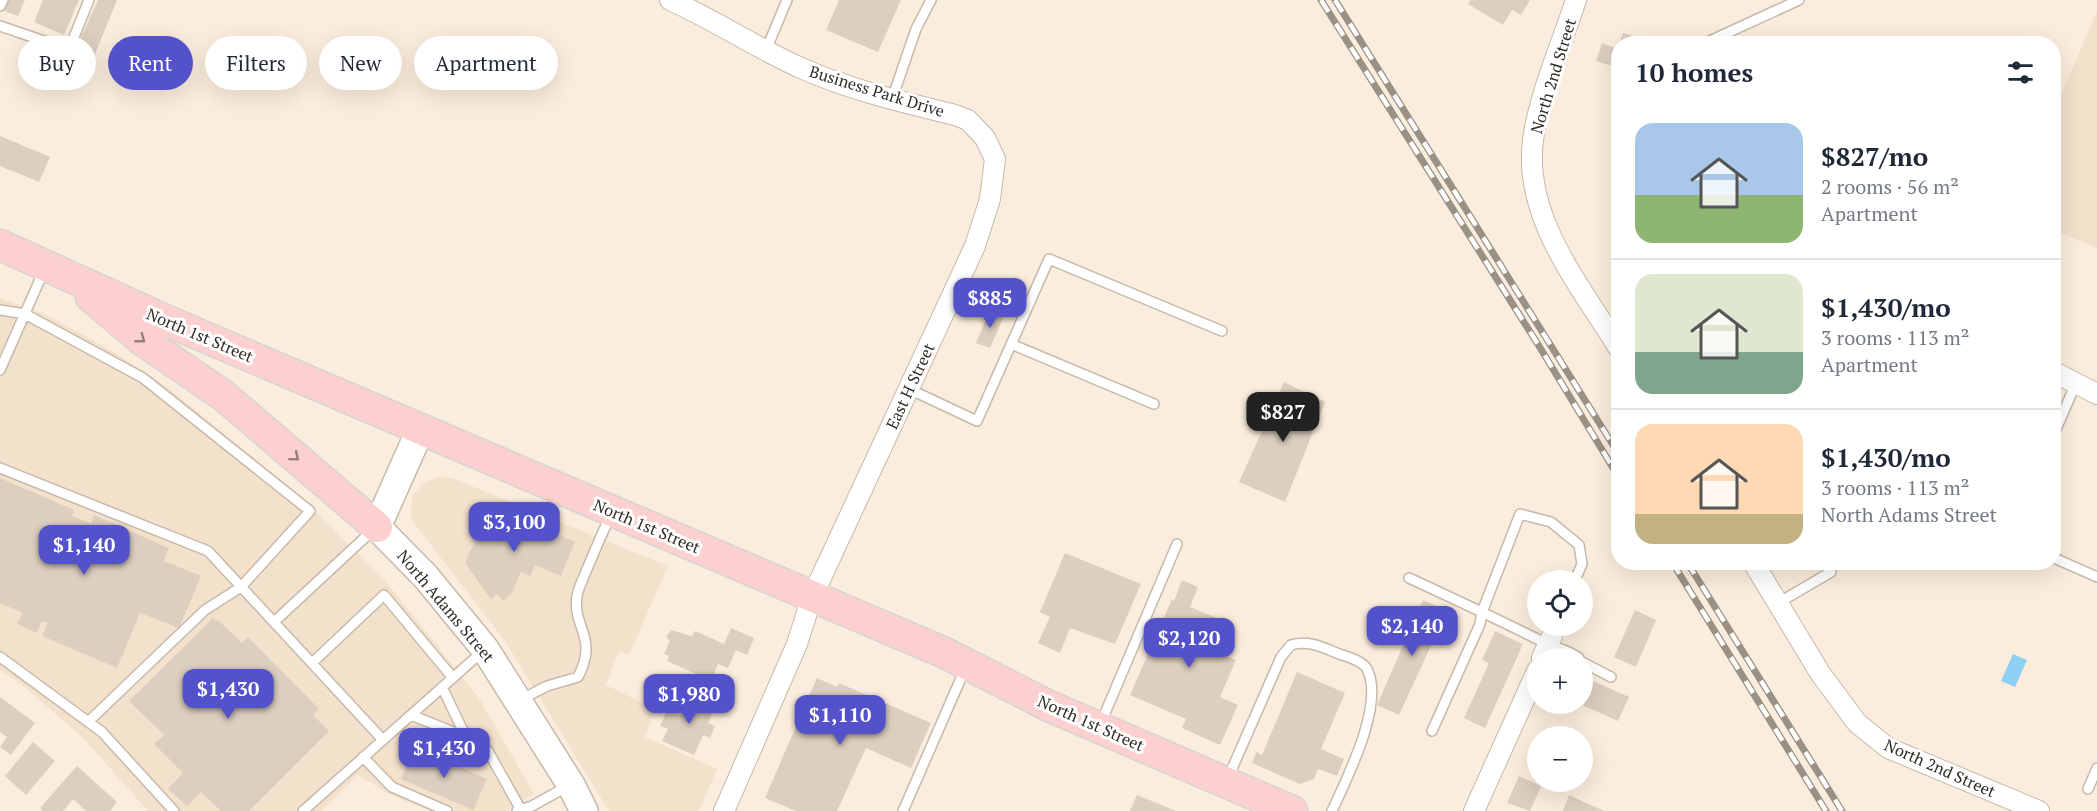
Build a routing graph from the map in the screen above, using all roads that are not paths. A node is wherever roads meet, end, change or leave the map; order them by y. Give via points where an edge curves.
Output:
1 (3, 0) edge
2 (89, 0) edge
3 (670, 0) edge
4 (787, 0) edge
5 (931, 0) edge
6 (1576, 0) edge
7 (1799, 0) edge
8 (0, 6) edge
9 (0, 26) edge
10 (1720, 36) edge
11 (766, 50) junction
12 (892, 99) junction
13 (985, 138) joint
14 (0, 245) edge
15 (55, 270) junction
16 (0, 310) edge
17 (25, 314) junction
18 (1222, 331) dead end
19 (1611, 335) edge
20 (1011, 344) junction
21 (0, 370) edge
22 (2061, 376) edge
23 (2076, 383) junction
24 (909, 389) junction
25 (2097, 394) edge
26 (1154, 404) dead end
27 (2061, 418) edge
28 (421, 428) junction
29 (0, 468) edge
30 (612, 512) junction
31 (377, 527) junction
32 (1177, 544) dead end
33 (2061, 561) edge
34 (1579, 570) edge
35 (1758, 570) edge
36 (1830, 570) edge
37 (2097, 577) edge
38 (1409, 578) dead end
39 (241, 587) junction
40 (812, 597) junction
41 (1778, 603) junction
42 (1482, 612) junction
43 (274, 622) junction
44 (1550, 641) edge
45 (1563, 648) edge
46 (485, 649) junction
47 (0, 657) edge
48 (312, 663) junction
49 (967, 664) junction
50 (1593, 668) edge
51 (1611, 677) dead end
52 (453, 678) junction
53 (442, 687) junction
54 (1527, 693) edge
55 (518, 701) junction
56 (411, 715) junction
57 (88, 722) junction
58 (1099, 727) junction
59 (1432, 731) dead end
60 (466, 737) junction
61 (383, 740) junction
62 (363, 757) junction
63 (2097, 768) edge
64 (1226, 782) junction
65 (571, 784) junction
66 (2088, 789) dead end
67 (539, 808) edge
68 (1274, 808) edge
69 (519, 810) edge
70 (174, 811) edge
71 (303, 811) edge
72 (447, 811) edge
73 (584, 811) edge
74 (724, 811) edge
75 (903, 811) edge
76 (1332, 811) edge
77 (1474, 811) edge
78 (2039, 811) edge

1 - 8 lane
2 - 9 lane via 72,42 64,46
3 - 11 street, Business Park Drive
4 - 11 lane
5 - 12 lane via 916,29
6 - 19 street, North 2nd Street via 1537,120 1532,154 1534,189 1550,235
7 - 10 lane
11 - 12 street, Business Park Drive via 831,81
12 - 13 street, Business Park Drive via 968,120
13 - 24 street, East H Street via 995,159 990,199 975,246
14 - 15 main road, North 1st Street
15 - 17 lane
15 - 28 main road, North 1st Street
15 -> 31 main road via 142,340 224,396
16 - 17 lane
17 - 21 lane
17 - 39 lane via 143,378 310,511
18 - 20 lane via 1049,259
20 - 24 lane via 977,421
20 - 26 lane
22 - 23 street
23 - 25 street
23 - 27 lane
24 - 40 street, East H Street
28 - 30 main road, North 1st Street
28 - 31 street
29 - 39 lane via 208,551
30 - 40 main road, North 1st Street
30 - 55 lane via 577,595 586,662 578,677 547,686
31 - 43 lane
31 - 46 street, North Adams Street
32 - 58 lane
33 - 37 lane
34 - 42 lane via 1579,545 1551,522 1520,514
35 - 41 street, North 2nd Street
36 - 41 lane
38 - 42 lane
39 - 43 lane
39 - 57 lane via 205,610
40 - 49 main road, North 1st Street
40 - 74 street, East H Street via 797,644
41 - 78 street, North 2nd Street via 1820,673 1857,723 1888,748
42 - 44 lane
42 - 59 lane
43 - 48 lane
44 - 45 lane
46 - 52 lane
46 - 55 street, North Adams Street
47 - 57 lane
48 - 52 lane via 384,595
48 - 61 lane
49 - 58 main road, North 1st Street
49 - 75 lane
50 - 51 lane
52 - 53 lane
53 - 56 lane
53 - 60 lane
54 - 77 street
55 - 65 street, North Adams Street
56 - 60 lane
56 - 61 lane
57 - 70 lane via 102,732
58 - 64 main road, North 1st Street
60 - 69 lane via 488,751
61 - 62 lane
62 - 71 lane
62 - 72 lane via 392,787
63 - 66 lane
64 - 68 main road, North 1st Street
64 - 76 lane via 1281,657 1290,645 1312,642 1359,662 1367,668 1370,679 1372,701 1358,756
65 - 67 lane
65 - 73 street, North Adams Street
67 - 69 lane

